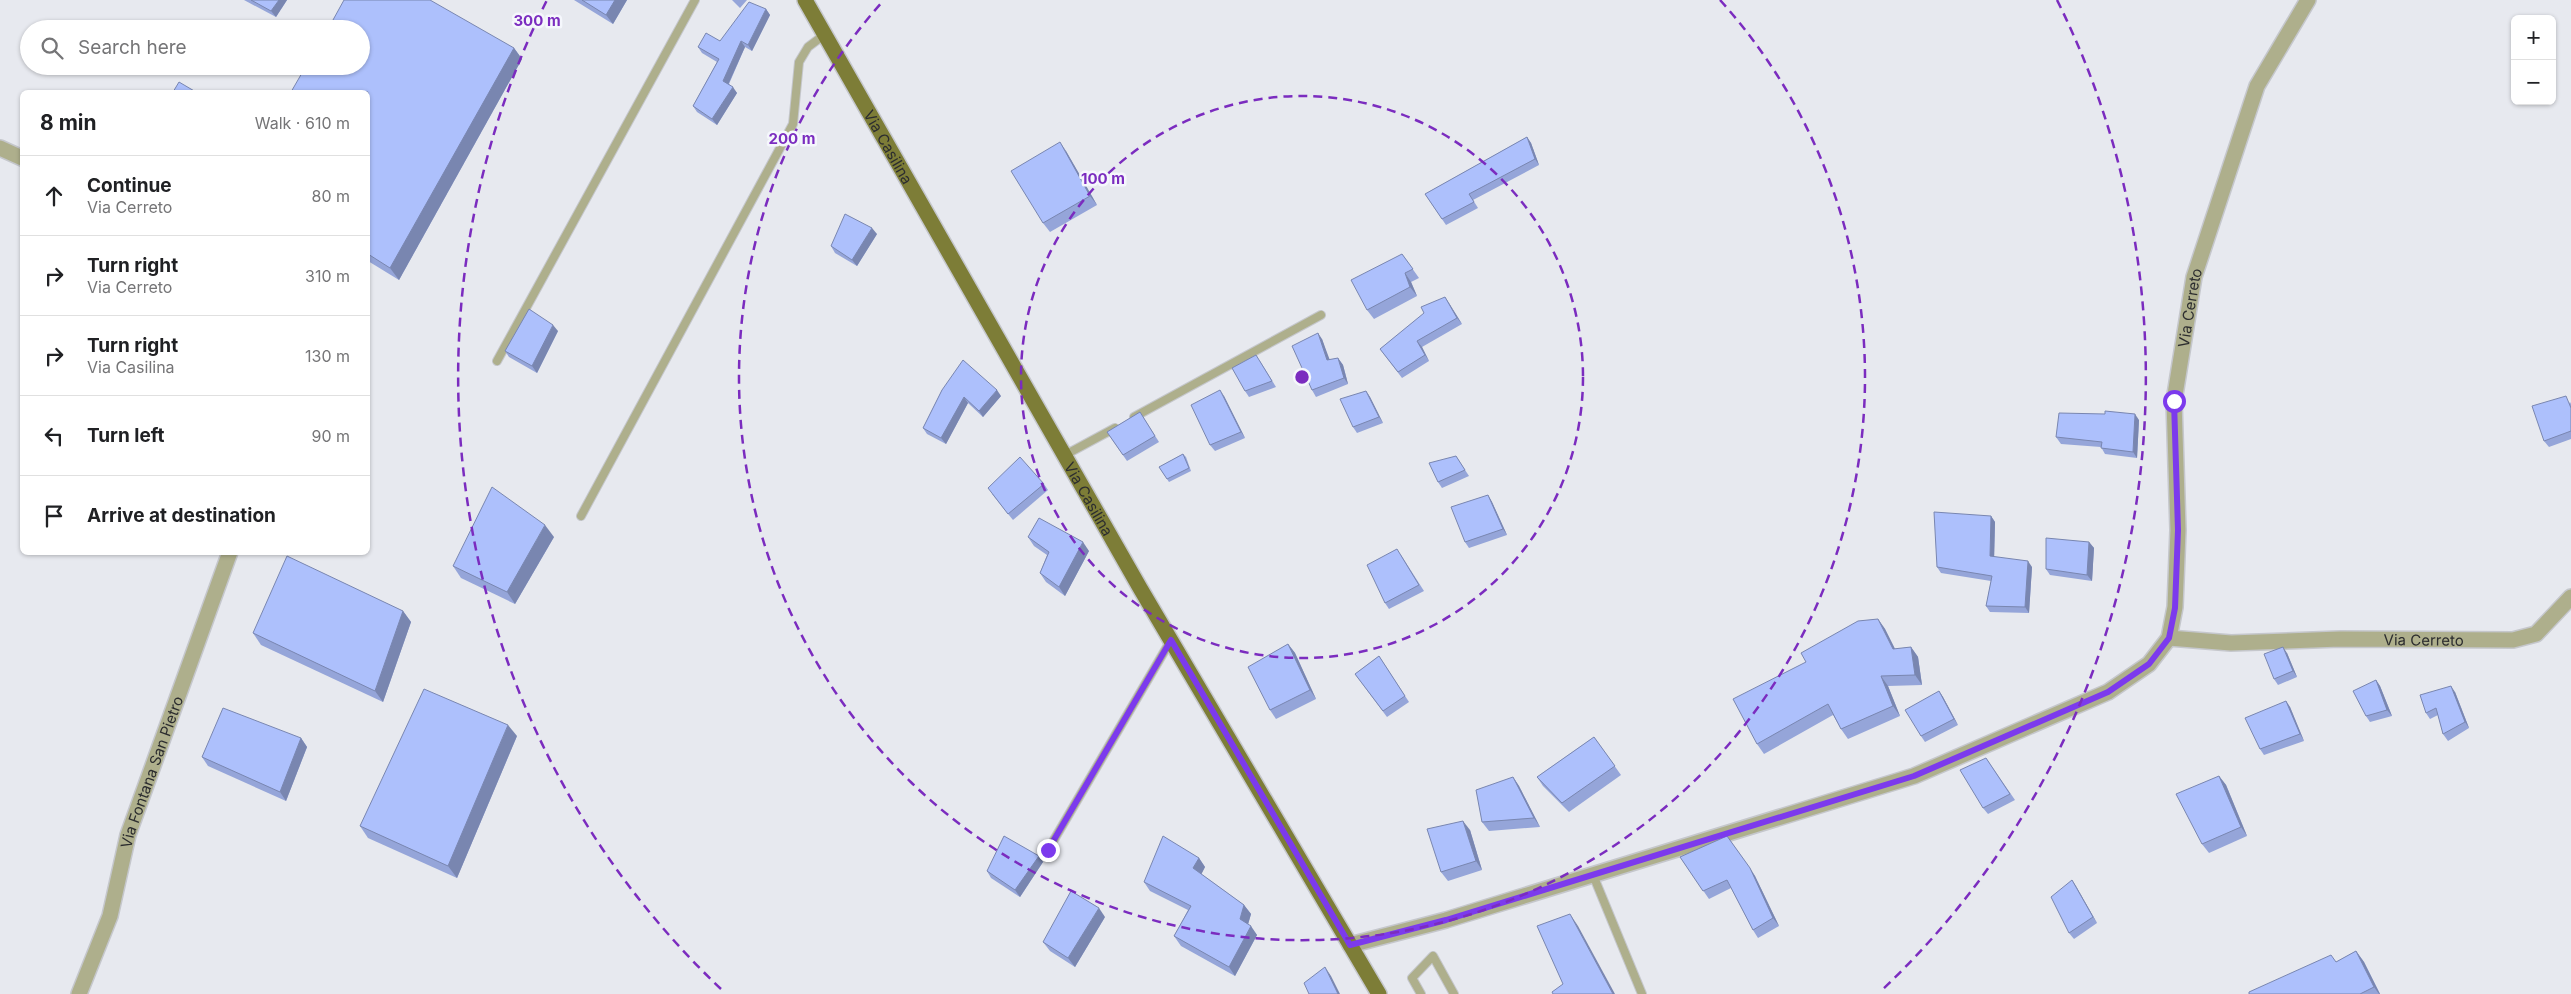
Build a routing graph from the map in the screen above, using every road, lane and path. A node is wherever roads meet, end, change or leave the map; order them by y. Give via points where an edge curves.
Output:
1 (695, 0) edge
2 (804, 0) edge
3 (2308, 0) edge
4 (824, 35) junction
5 (0, 148) edge
6 (20, 157) edge
7 (1321, 315) dead end
8 (497, 361) dead end
9 (1065, 455) junction
10 (581, 516) dead end
11 (229, 555) edge
12 (2571, 597) edge
13 (2169, 638) junction
14 (1171, 640) junction
15 (1048, 850) dead end
16 (1592, 875) junction
17 (1350, 945) junction
18 (80, 994) edge
19 (1379, 994) edge
20 (1421, 994) edge
21 (1454, 994) edge
22 (1642, 994) edge

1 - 8 lane
2 - 4 main road, Via Casilina
3 - 13 street, Via Cerreto via 2257,86 2194,276 2174,401 2178,530 2175,608
4 - 9 main road, Via Casilina
4 - 10 lane via 808,47 799,62 793,124
5 - 6 street
7 - 9 lane
9 - 14 main road, Via Casilina
11 - 18 street, Via Fontana San Pietro via 128,836 110,916
12 - 13 street, Via Cerreto via 2536,634 2513,640 2340,639 2231,643
13 - 16 street, Via Cerreto via 2149,664 2108,692 1914,776
14 - 15 lane
14 - 17 main road, Via Casilina
16 - 17 street, Via Cerreto via 1446,920
16 - 22 lane
17 - 19 main road, Via Casilina
20 - 21 lane via 1412,978 1433,956

